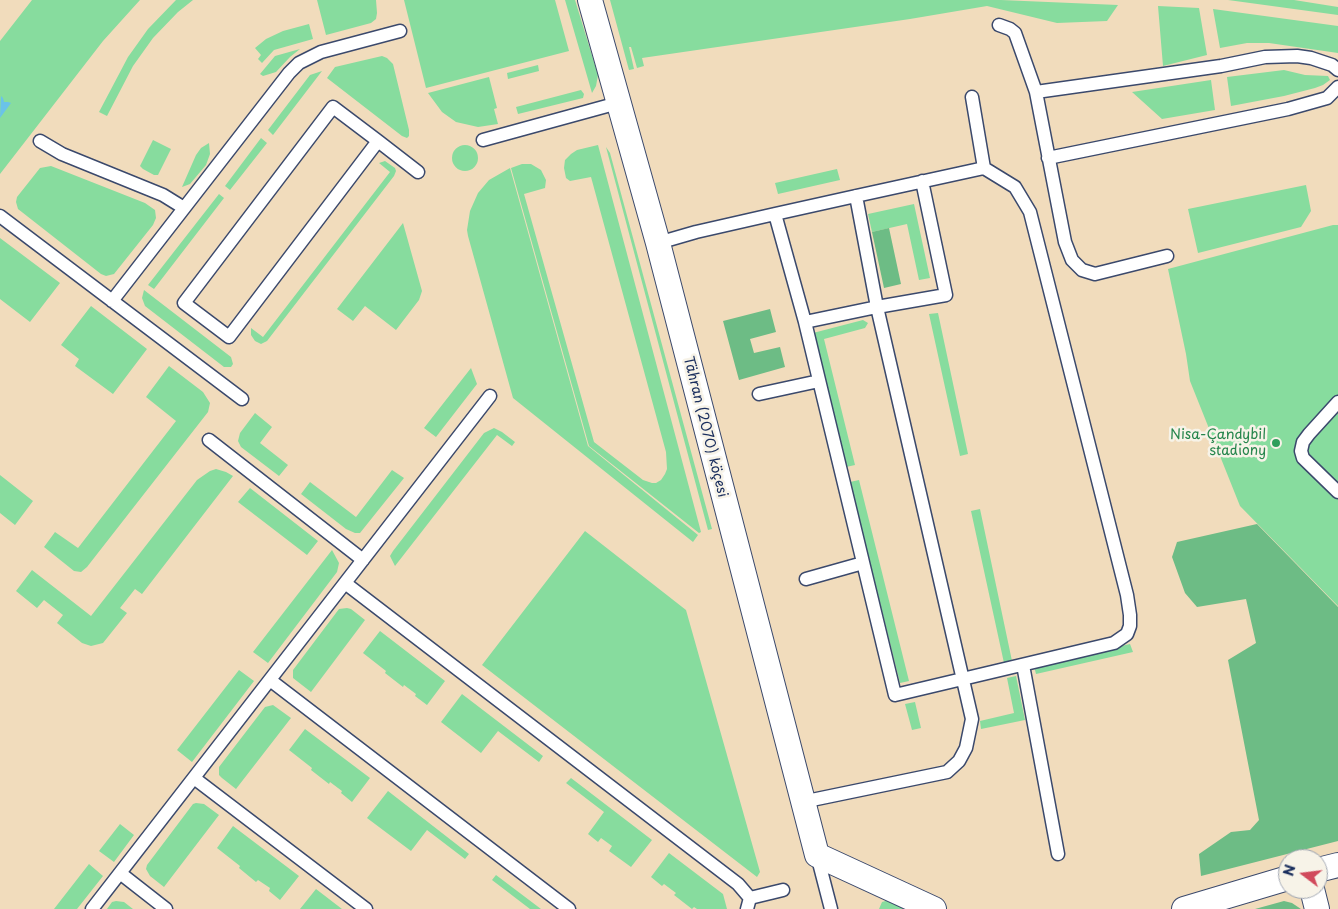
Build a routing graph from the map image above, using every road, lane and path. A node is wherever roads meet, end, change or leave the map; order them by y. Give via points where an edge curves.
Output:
1 (590, 0) edge
2 (999, 25) dead end
3 (400, 31) dead end
4 (1338, 70) edge
5 (1338, 87) edge
6 (1036, 92) junction
7 (972, 97) dead end
8 (618, 103) junction
9 (483, 140) dead end
10 (40, 141) dead end
11 (378, 141) junction
12 (1048, 158) junction
13 (984, 168) junction
14 (418, 172) dead end
15 (922, 181) junction
16 (856, 196) junction
17 (184, 208) junction
18 (775, 214) junction
19 (0, 216) edge
20 (658, 243) junction
21 (1167, 256) dead end
22 (112, 301) junction
23 (878, 306) junction
24 (805, 322) junction
25 (820, 381) junction
26 (759, 394) dead end
27 (490, 396) dead end
28 (242, 399) dead end
29 (1338, 402) edge
30 (209, 440) dead end
31 (1338, 492) edge
32 (363, 560) junction
33 (863, 563) junction
34 (806, 579) dead end
35 (345, 583) junction
36 (1024, 664) junction
37 (963, 679) junction
38 (270, 680) junction
39 (194, 778) junction
40 (802, 802) junction
41 (1058, 854) dead end
42 (817, 855) junction
43 (120, 873) junction
44 (1278, 881) edge
45 (783, 890) dead end
46 (748, 904) edge
47 (92, 909) edge
48 (166, 909) edge
49 (366, 909) edge
50 (569, 909) edge
51 (831, 909) edge
52 (934, 909) edge
53 (1184, 909) edge

1 - 8 street, Tähran (2070) köçesi
2 - 6 lane via 1015,33
3 - 17 lane via 321,52 298,63
4 - 6 lane via 1311,58 1264,56 1221,66
5 - 12 lane via 1327,98 1288,109
6 - 12 lane
7 - 13 lane
8 - 9 lane
8 - 20 street, Tähran (2070) köçesi
10 - 17 lane via 62,154 163,195
11 - 11 lane via 333,107 184,302 230,337
11 - 14 lane
12 - 21 lane via 1065,242 1072,260 1082,270 1095,274
13 - 15 lane
13 - 36 lane via 1015,187 1030,212 1130,615 1127,634 1114,643
15 - 16 lane
15 - 23 lane via 946,295
16 - 18 lane
16 - 23 lane
17 - 22 lane
18 - 20 lane
18 - 24 lane
19 - 22 lane
20 - 40 street, Tähran (2070) köçesi
22 - 28 lane
23 - 24 lane
23 - 37 lane
24 - 25 lane
25 - 26 lane
25 - 33 lane
27 - 32 lane
29 - 31 lane via 1308,434 1301,451 1303,458
30 - 32 lane
32 - 35 lane
33 - 34 lane
33 - 37 lane via 895,695
35 - 38 lane
35 - 46 lane via 738,884
36 - 37 lane
36 - 41 lane
37 - 40 lane via 972,719 966,748 959,761 947,772
38 - 39 lane
38 - 50 lane
39 - 43 lane
39 - 49 lane
40 - 42 street, Tähran (2070) köçesi
42 - 51 lane
42 - 52 street
43 - 47 lane
43 - 48 lane
44 - 53 street
45 - 46 lane

